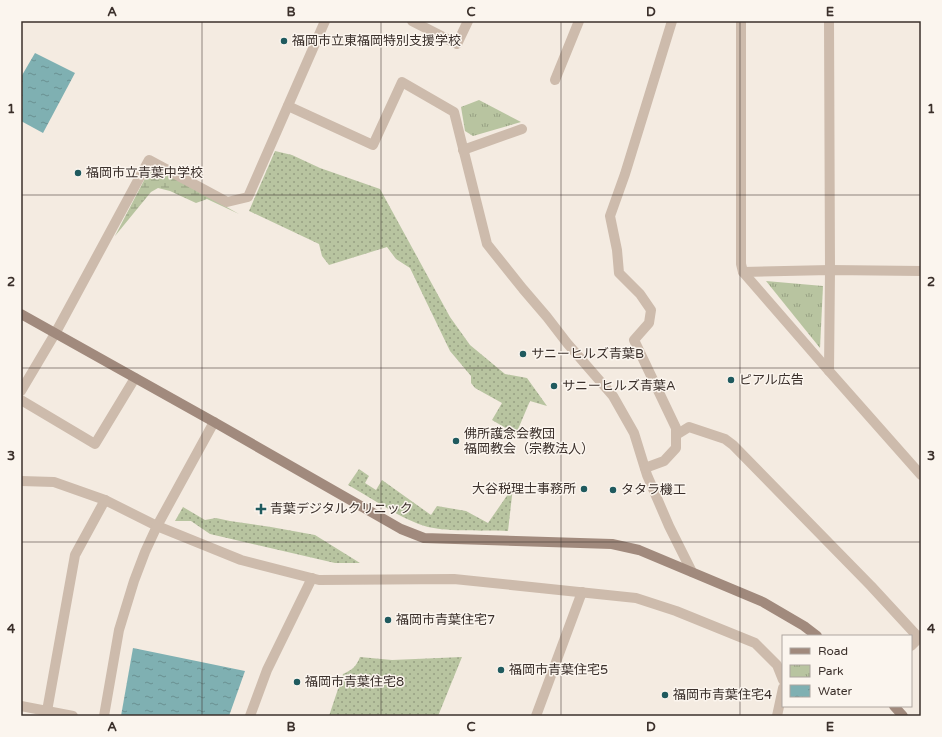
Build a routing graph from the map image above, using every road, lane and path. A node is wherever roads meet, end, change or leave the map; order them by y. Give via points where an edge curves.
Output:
1 (325, 21) edge
2 (412, 21) edge
3 (468, 21) edge
4 (579, 21) edge
5 (672, 21) edge
6 (741, 21) edge
7 (829, 21) edge
8 (555, 80) dead end
9 (288, 106) junction
10 (522, 130) dead end
11 (464, 150) junction
12 (830, 270) junction
13 (921, 271) edge
14 (743, 272) junction
15 (21, 314) edge
16 (56, 332) junction
17 (829, 372) junction
18 (135, 378) junction
19 (21, 390) edge
20 (21, 400) edge
21 (214, 422) junction
22 (676, 435) junction
23 (646, 468) junction
24 (921, 475) edge
25 (21, 481) edge
26 (105, 500) junction
27 (157, 526) junction
28 (692, 572) junction
29 (312, 578) junction
30 (582, 592) junction
31 (817, 635) edge
32 (920, 637) edge
33 (912, 645) edge
34 (782, 678) edge
35 (782, 692) edge
36 (21, 706) edge
37 (895, 707) edge
38 (47, 711) junction
39 (72, 716) edge
40 (104, 716) edge
41 (250, 716) edge
42 (536, 716) edge
43 (776, 716) edge
44 (903, 716) edge

1 - 9 street
2 - 3 street via 457,44
4 - 8 street
5 - 22 street via 626,174 610,216 619,273 640,294 651,310 649,323 634,340 676,428
6 - 14 street
7 - 12 street
9 - 11 street via 373,145 402,82 454,112
9 - 16 street via 248,197 227,202 149,160
10 - 11 street
11 - 23 street via 487,244 613,396 634,433
12 - 13 street
12 - 14 street
12 - 17 street
14 - 17 street
15 - 16 street
16 - 18 street
16 - 19 street
17 - 24 street
18 - 20 street via 95,444
18 - 21 street
21 - 27 street
21 - 28 street via 401,529 424,538 612,544 639,550
22 - 23 street via 676,448 664,461
22 - 32 street via 689,427 733,444
23 - 28 street via 669,526
25 - 26 street via 54,482
26 - 27 street
26 - 38 street via 75,556
27 - 29 street via 241,560
27 - 40 street via 134,581 119,630
28 - 31 street via 763,602
29 - 30 street via 454,579
29 - 41 street via 267,670
30 - 34 street via 636,598 755,643 777,665
30 - 42 street
32 - 33 street
35 - 43 street
36 - 38 street
37 - 44 street
38 - 39 street

